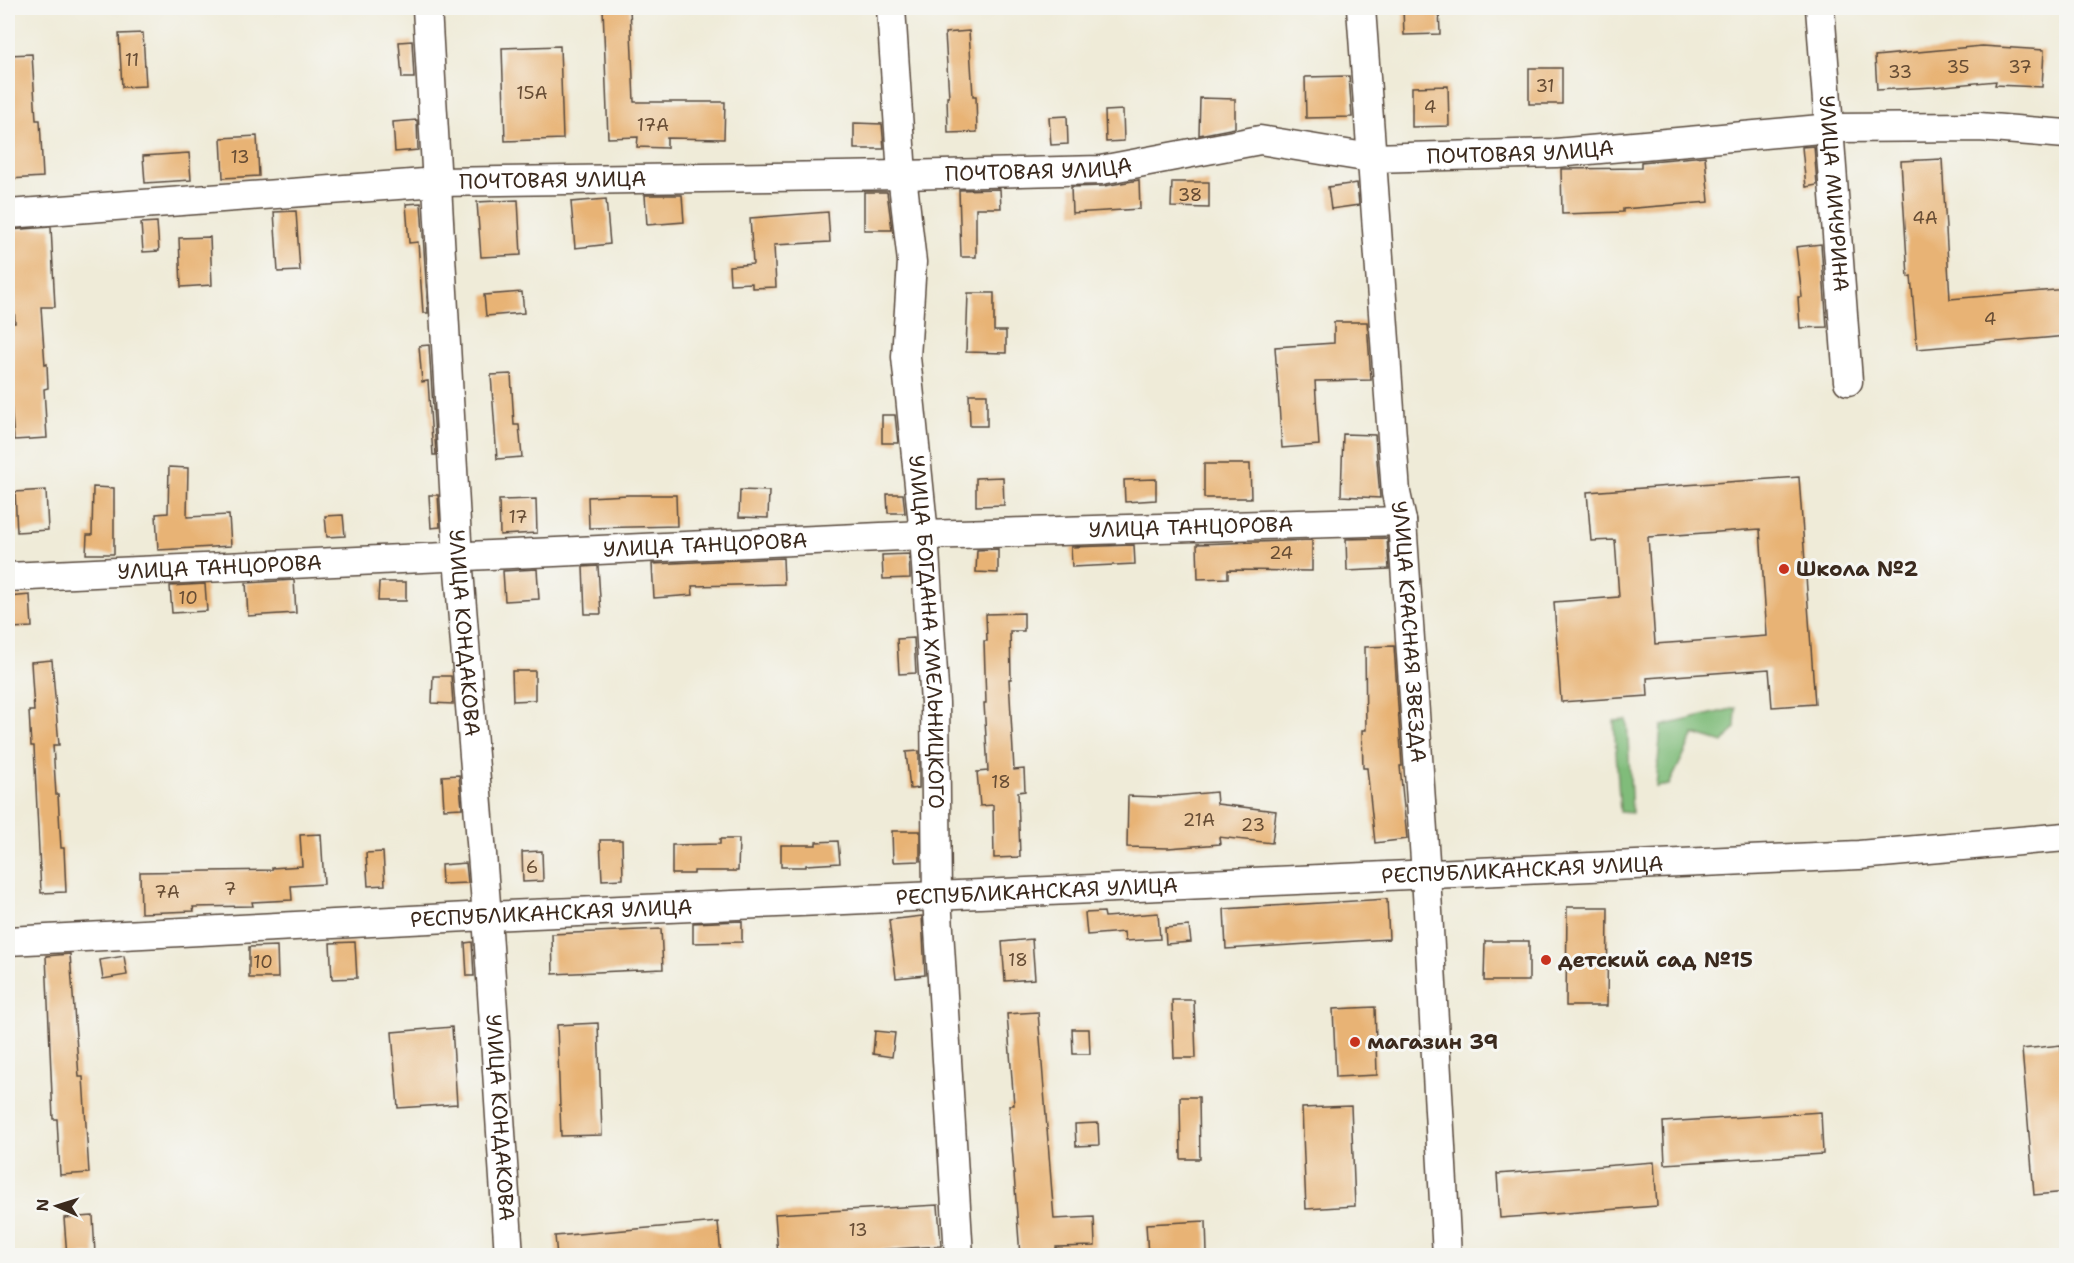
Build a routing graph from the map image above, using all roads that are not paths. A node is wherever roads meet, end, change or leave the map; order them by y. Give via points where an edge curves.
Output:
1 (427, 8) edge
2 (891, 8) edge
3 (1361, 8) edge
4 (1821, 8) edge
5 (1831, 128) junction
6 (2067, 134) edge
7 (1371, 158) junction
8 (902, 175) junction
9 (438, 182) junction
10 (8, 214) edge
11 (1848, 381) dead end
12 (1402, 520) junction
13 (924, 535) junction
14 (458, 558) junction
15 (8, 577) edge
16 (2067, 837) edge
17 (1426, 875) junction
18 (937, 897) junction
19 (487, 916) junction
20 (8, 941) edge
21 (509, 1256) edge
22 (959, 1256) edge
23 (1447, 1256) edge

1 - 9 street, УЛИЦА КОНДАКОВА
2 - 8 street, УЛИЦА БОГДАНА ХМЕЛЬНИЦКОГО
3 - 7 street, УЛИЦА КРАСНАЯ ЗВЕЗДА
4 - 5 street, УЛИЦА МИЧУРИНА
5 - 6 street, ПОЧТОВАЯ УЛИЦА via 1979,127
5 - 7 street, ПОЧТОВАЯ УЛИЦА via 1556,153
5 - 11 street, УЛИЦА МИЧУРИНА
7 - 8 street, ПОЧТОВАЯ УЛИЦА via 1260,140 1101,170
7 - 12 street, УЛИЦА КРАСНАЯ ЗВЕЗДА via 1396,493
8 - 9 street, ПОЧТОВАЯ УЛИЦА
8 - 13 street, УЛИЦА БОГДАНА ХМЕЛЬНИЦКОГО via 912,262 906,357
9 - 10 street, ПОЧТОВАЯ УЛИЦА
9 - 14 street, УЛИЦА КОНДАКОВА
12 - 13 street, УЛИЦА ТАНЦОРОВА
12 - 17 street, УЛИЦА КРАСНАЯ ЗВЕЗДА
13 - 14 street, УЛИЦА ТАНЦОРОВА
13 - 18 street, УЛИЦА БОГДАНА ХМЕЛЬНИЦКОГО via 935,703
14 - 15 street, УЛИЦА ТАНЦОРОВА
14 - 19 street, УЛИЦА КОНДАКОВА
16 - 17 street, РЕСПУБЛИКАНСКАЯ УЛИЦА via 1859,855
17 - 18 street, РЕСПУБЛИКАНСКАЯ УЛИЦА
17 - 23 street, УЛИЦА КРАСНАЯ ЗВЕЗДА
18 - 19 street, РЕСПУБЛИКАНСКАЯ УЛИЦА
18 - 22 street, УЛИЦА БОГДАНА ХМЕЛЬНИЦКОГО
19 - 20 street, РЕСПУБЛИКАНСКАЯ УЛИЦА
19 - 21 street, УЛИЦА КОНДАКОВА

